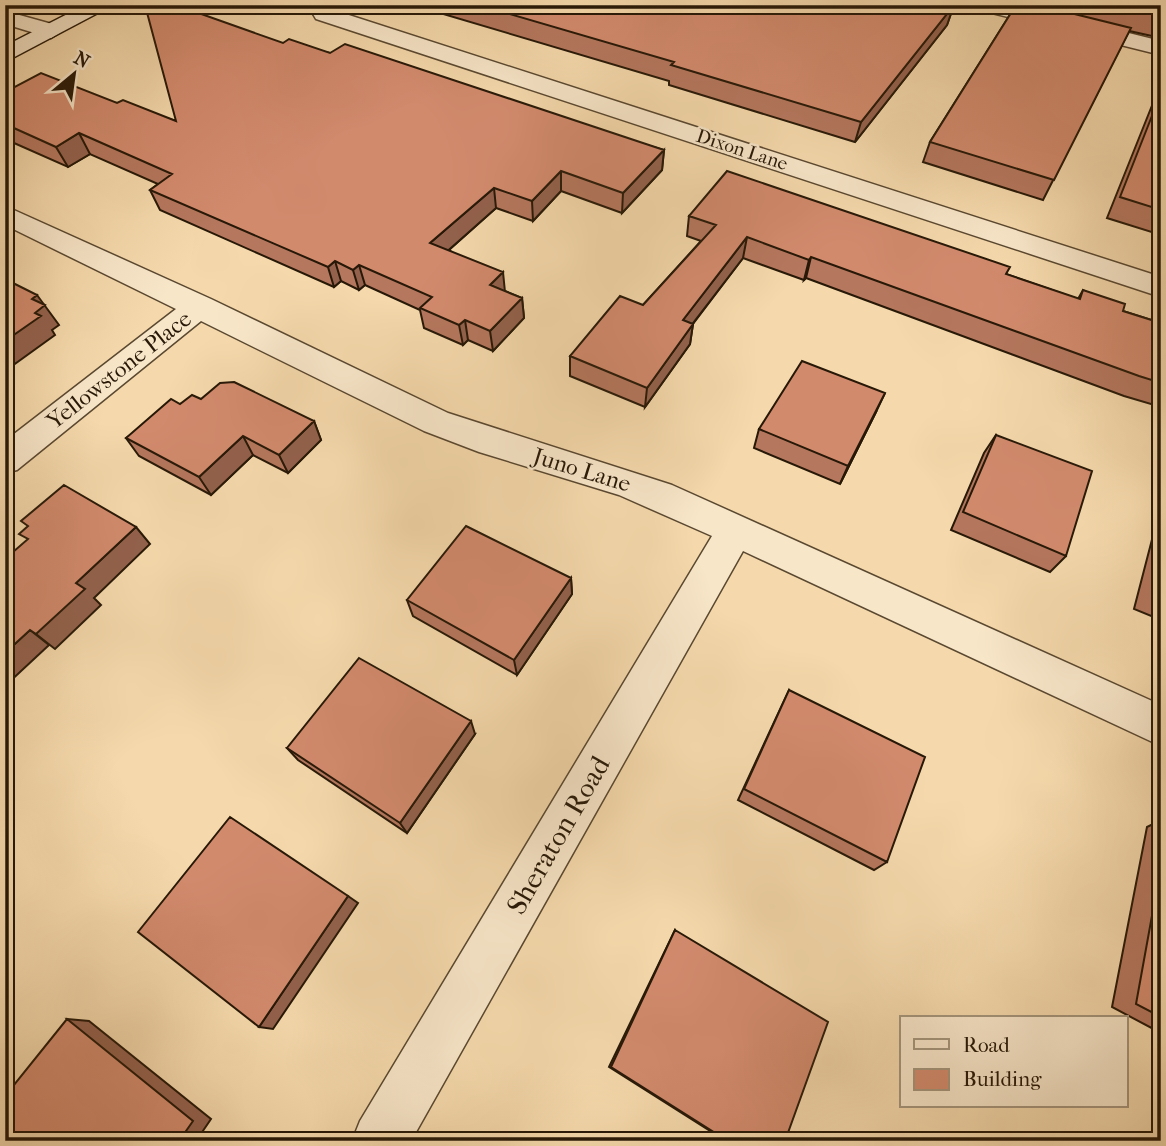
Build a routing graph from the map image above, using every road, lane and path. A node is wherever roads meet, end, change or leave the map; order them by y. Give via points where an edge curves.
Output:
1 (102, 5) edge
2 (988, 5) edge
3 (330, 9) edge
4 (5, 17) edge
5 (51, 32) junction
6 (1161, 48) edge
7 (5, 55) edge
8 (5, 214) edge
9 (1161, 287) edge
10 (200, 306) junction
11 (5, 460) edge
12 (735, 530) junction
13 (1161, 726) edge
14 (380, 1141) edge

1 - 5 street
2 - 6 street
3 - 9 street, Dixon Lane
4 - 5 street
5 - 7 street
8 - 10 street, Juno Lane
10 - 11 street, Yellowstone Place
10 - 12 street, Juno Lane via 470,437 621,480
12 - 13 street, Juno Lane
12 - 14 street, Sheraton Road

